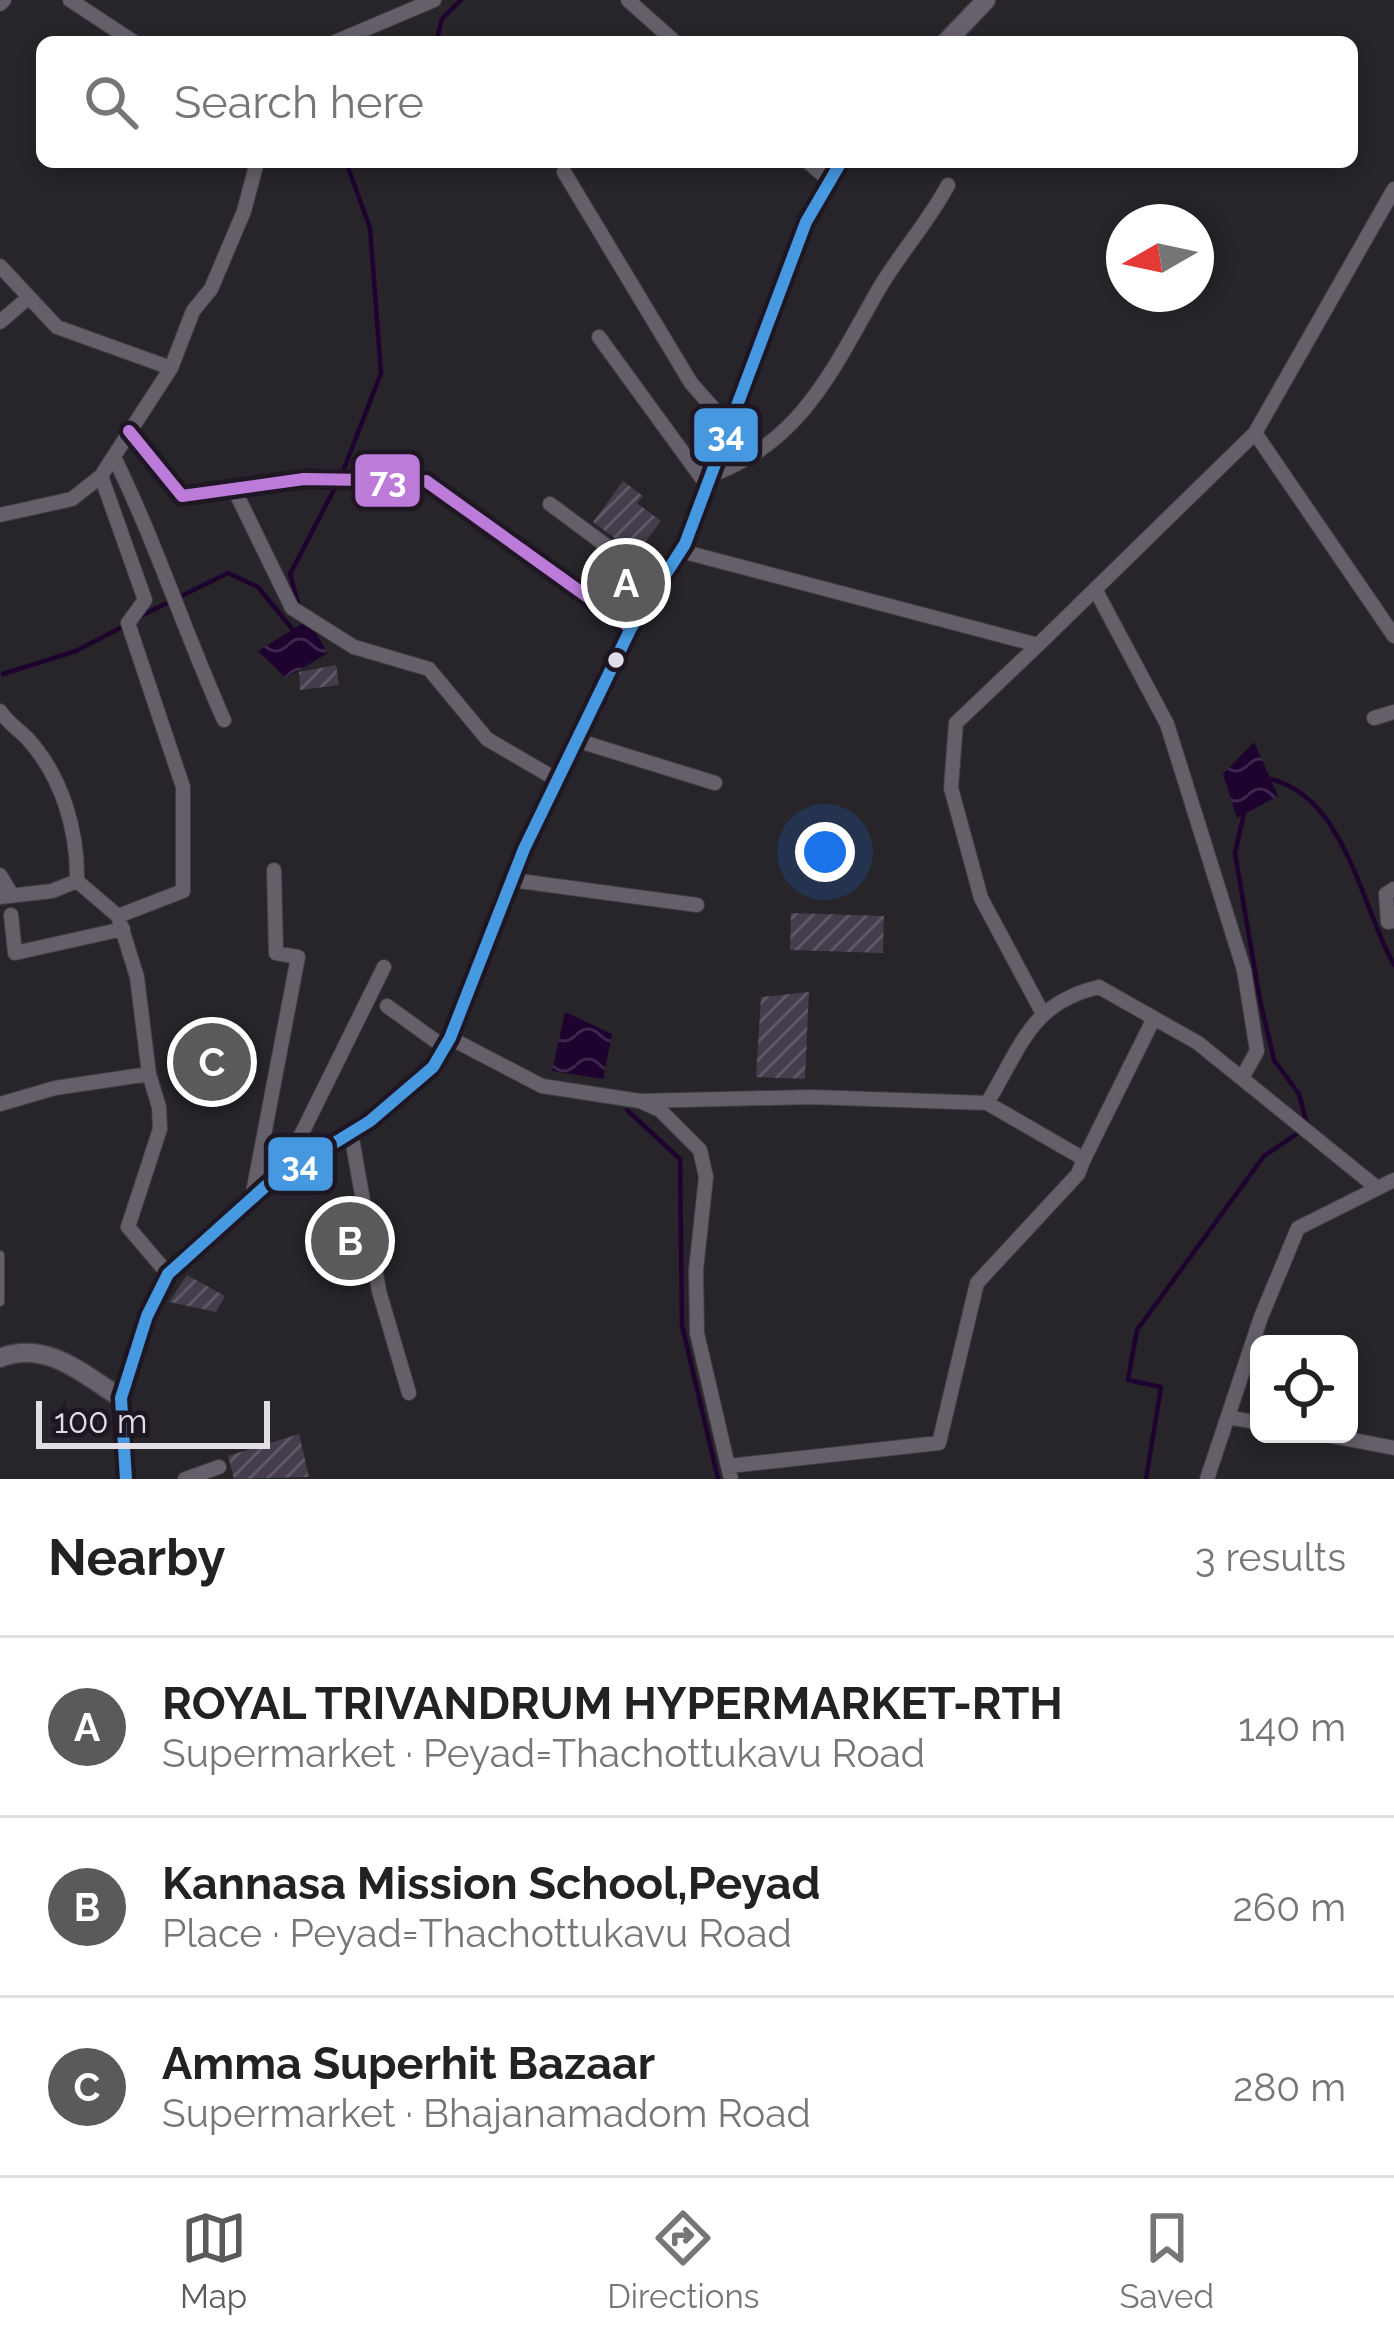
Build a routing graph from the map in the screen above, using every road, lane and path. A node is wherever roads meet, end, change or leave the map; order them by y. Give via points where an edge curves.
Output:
1 (70, 0) edge
2 (434, 0) edge
3 (628, 0) edge
4 (986, 0) edge
5 (125, 36) edge
6 (348, 36) edge
7 (668, 36) edge
8 (952, 36) edge
9 (255, 168) edge
10 (815, 168) edge
11 (838, 168) edge
12 (565, 172) dead end
13 (830, 181) junction
14 (948, 185) dead end
15 (1394, 189) edge
16 (0, 266) edge
17 (29, 297) junction
18 (0, 322) edge
19 (599, 337) dead end
20 (170, 368) junction
21 (728, 424) junction
22 (129, 431) junction
23 (1255, 433) junction
24 (114, 457) junction
25 (101, 476) junction
26 (708, 480) junction
27 (234, 489) junction
28 (550, 505) dead end
29 (0, 515) edge
30 (680, 551) junction
31 (658, 585) junction
32 (1095, 589) junction
33 (632, 628) junction
34 (1394, 636) edge
35 (1037, 645) junction
36 (0, 711) edge
37 (1394, 712) edge
38 (1374, 718) dead end
39 (224, 720) dead end
40 (579, 741) junction
41 (559, 781) junction
42 (716, 783) dead end
43 (274, 870) dead end
44 (0, 875) edge
45 (512, 880) junction
46 (77, 881) junction
47 (1394, 889) edge
48 (6, 896) edge
49 (698, 905) dead end
50 (11, 915) dead end
51 (1394, 921) edge
52 (120, 922) junction
53 (384, 968) dead end
54 (387, 1006) dead end
55 (1042, 1012) junction
56 (1154, 1018) junction
57 (447, 1043) junction
58 (149, 1068) junction
59 (1242, 1078) junction
60 (640, 1101) junction
61 (987, 1103) junction
62 (0, 1104) edge
63 (351, 1132) junction
64 (1084, 1160) junction
65 (302, 1163) junction
66 (1394, 1180) edge
67 (1376, 1187) junction
68 (252, 1198) junction
69 (0, 1255) edge
70 (168, 1274) junction
71 (0, 1302) edge
72 (0, 1358) edge
73 (409, 1393) dead end
74 (121, 1397) junction
75 (1228, 1417) junction
76 (1250, 1421) edge
77 (1358, 1441) edge
78 (1394, 1448) edge
79 (219, 1467) dead end
80 (730, 1473) edge
81 (125, 1479) edge
82 (186, 1479) edge
83 (1207, 1479) edge

1 - 5 street
2 - 6 street
3 - 7 street
4 - 8 main road
9 - 20 street via 218,274
10 - 13 street
11 - 13 main road
12 - 21 street via 691,383
13 - 21 main road via 806,221
14 - 26 street via 843,360 768,449
15 - 23 street
16 - 17 street
17 - 18 street
17 - 20 street via 57,327
19 - 26 street
20 - 22 street
21 - 26 main road
22 - 24 street
22 - 27 street via 182,496
23 - 32 street
23 - 34 street
24 - 25 street
24 - 39 street
25 - 29 street via 72,500
25 - 52 street via 145,600 128,623 183,787 183,891
26 - 30 main road
27 - 33 street via 362,476 426,481
27 - 41 street via 292,608 354,647 429,669 487,739
28 - 31 street
30 - 31 main road
30 - 35 street
31 - 33 main road
32 - 35 street
32 - 59 street via 1167,724 1244,970 1257,1051
33 - 40 main road
35 - 55 street via 956,723 951,788 981,898
36 - 46 street via 58,786 78,844
37 - 38 street
40 - 41 main road
40 - 42 street
41 - 45 main road
43 - 68 street via 276,952 298,957
44 - 48 street
45 - 49 street
45 - 57 main road
46 - 48 street
46 - 52 street
47 - 51 street via 1386,894 1388,922
50 - 52 street via 15,953
52 - 58 street
53 - 65 street via 300,1136
54 - 57 street
55 - 56 street via 1062,996 1099,987
55 - 61 street
56 - 59 street
56 - 64 street
57 - 60 street via 542,1087
57 - 63 main road via 433,1067
58 - 62 street
58 - 70 street via 160,1130 128,1227
59 - 67 street
60 - 61 street
60 - 80 street via 689,1137 704,1162 697,1333
61 - 64 street
63 - 65 main road
63 - 73 street via 379,1291
64 - 80 street via 977,1283 939,1443
65 - 68 main road
66 - 67 street
67 - 75 street via 1298,1228
68 - 70 main road
69 - 71 lane
70 - 74 main road
72 - 74 main road via 34,1353 65,1360
74 - 81 main road
75 - 76 street
75 - 83 street
77 - 78 street
79 - 82 street

